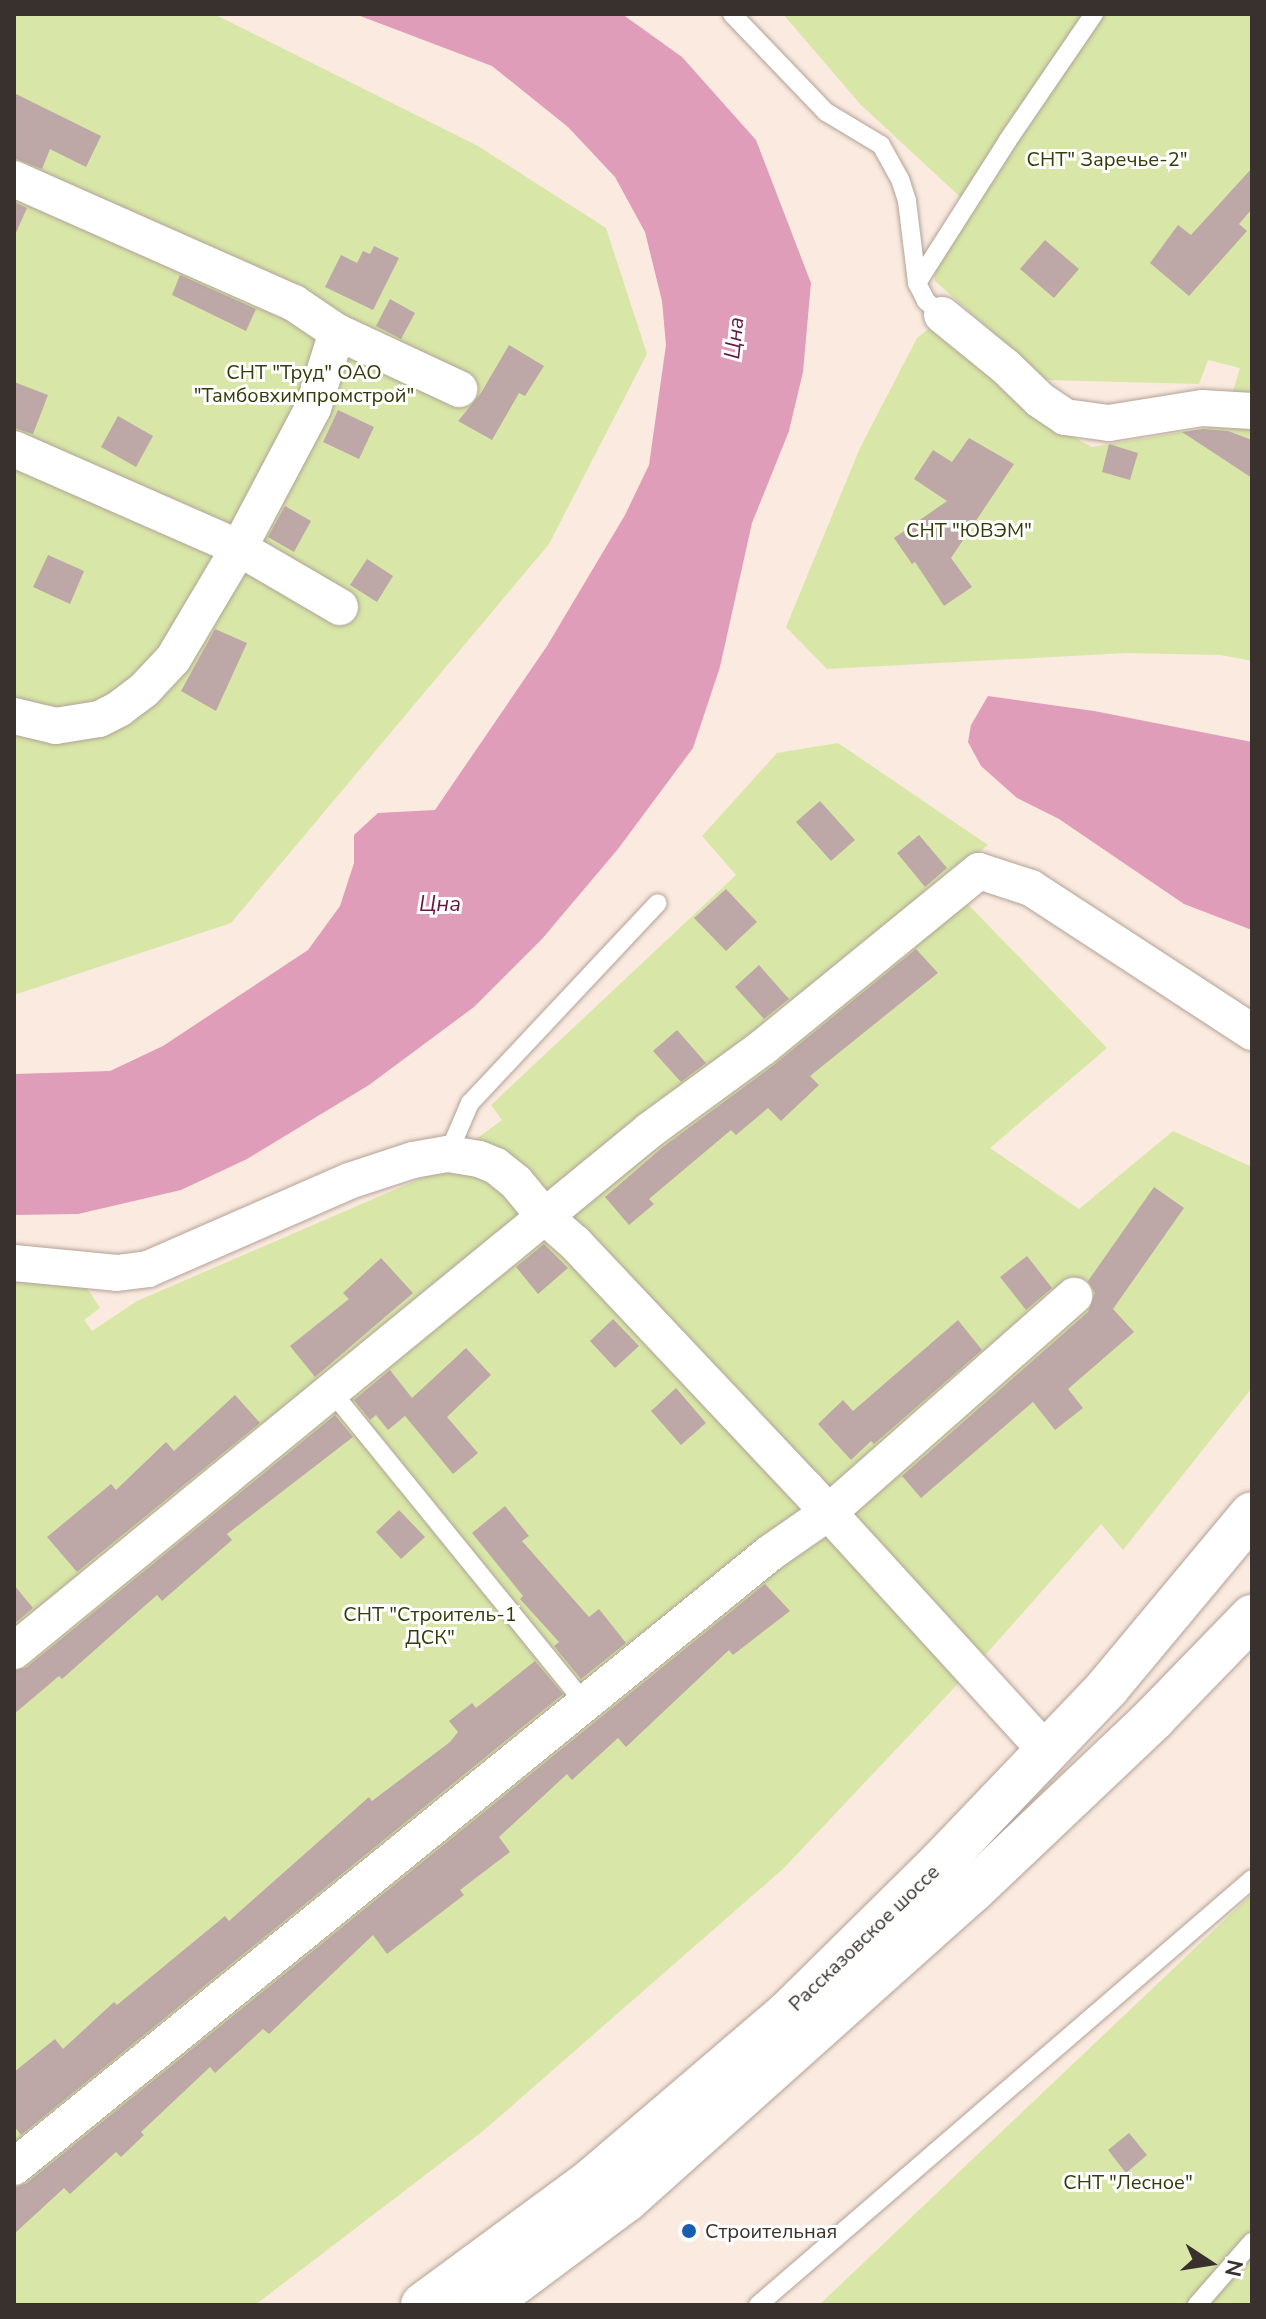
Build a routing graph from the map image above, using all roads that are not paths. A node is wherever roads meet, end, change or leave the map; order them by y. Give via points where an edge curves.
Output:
1 (732, 14) edge
2 (1094, 14) edge
3 (14, 179) edge
4 (917, 283) junction
5 (942, 315) joint
6 (337, 332) junction
7 (459, 389) dead end
8 (1252, 411) edge
9 (14, 449) edge
10 (239, 548) junction
11 (340, 607) dead end
12 (14, 716) edge
13 (658, 903) dead end
14 (1252, 1032) edge
15 (448, 1154) junction
16 (544, 1216) junction
17 (14, 1263) edge
18 (1074, 1296) dead end
19 (332, 1392) junction
20 (829, 1512) junction
21 (1252, 1514) edge
22 (1252, 1617) edge
23 (14, 1651) edge
24 (585, 1703) junction
25 (1046, 1751) junction
26 (1252, 1879) edge
27 (14, 2167) edge
28 (1252, 2242) edge
29 (423, 2305) edge
30 (485, 2305) edge
31 (758, 2305) edge
32 (1197, 2305) edge

1 - 4 lane via 826,112 881,145 907,201
2 - 4 lane
3 - 6 street via 294,303
4 - 5 lane
5 - 8 street via 1065,417 1109,423 1202,408
6 - 7 street
6 - 10 street via 313,408
9 - 10 street
10 - 11 street
10 - 12 street via 173,659 119,709 77,725 32,723
13 - 15 lane via 470,1103
14 - 16 street via 1031,888 979,871
15 - 16 street via 496,1166
15 - 17 street via 349,1181 148,1269 117,1273
16 - 19 street
16 - 20 street
18 - 20 street
19 - 23 street
19 - 24 lane
20 - 24 street via 770,1553
20 - 25 street
21 - 25 main road, Рассказовское шоссе via 1107,1688
22 - 30 main road, Рассказовское шоссе via 973,1890 626,2200
24 - 27 street
25 - 29 main road, Рассказовское шоссе via 790,2011 590,2182
26 - 31 lane
28 - 32 lane

